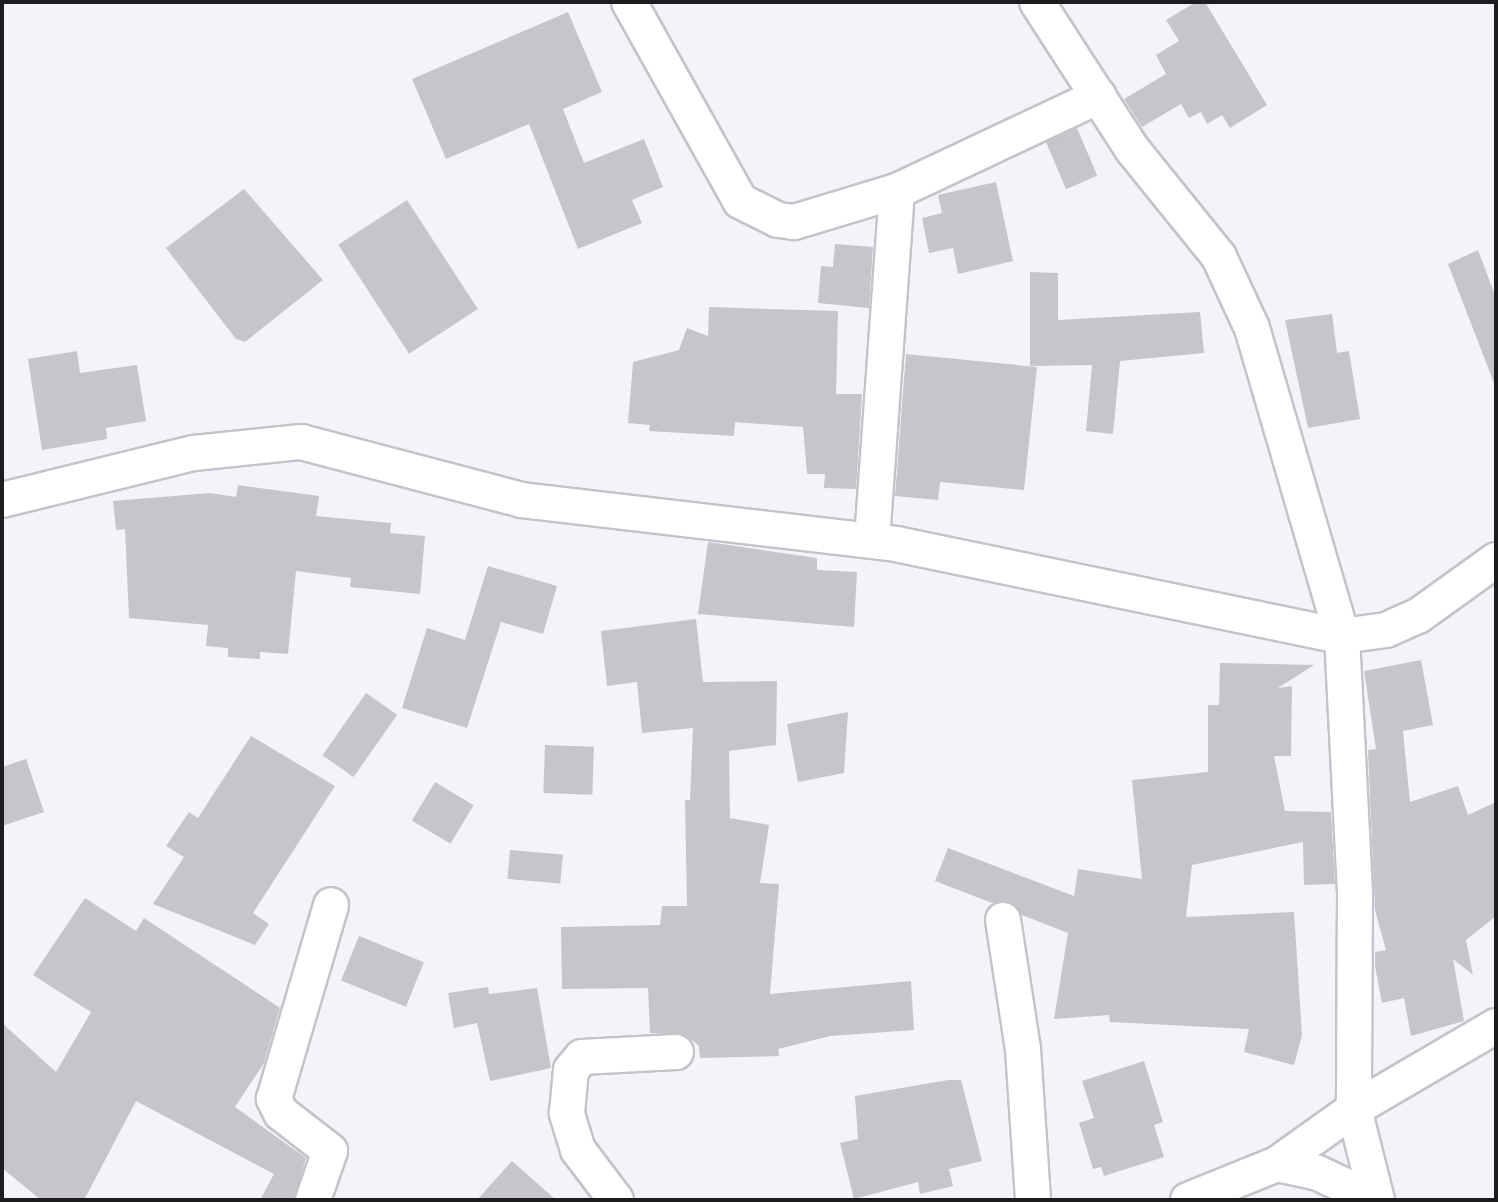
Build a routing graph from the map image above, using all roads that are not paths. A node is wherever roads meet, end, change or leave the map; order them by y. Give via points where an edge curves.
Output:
1 (629, 2) edge
2 (1037, 2) edge
3 (1099, 96) junction
4 (897, 191) junction
5 (2, 500) edge
6 (872, 540) junction
7 (1496, 560) edge
8 (1342, 636) junction
9 (331, 905) dead end
10 (1003, 920) dead end
11 (1496, 1026) edge
12 (1456, 1051) junction
13 (676, 1052) dead end
14 (1496, 1054) edge
15 (1354, 1109) junction
16 (1277, 1164) junction
17 (313, 1200) edge
18 (616, 1200) edge
19 (1033, 1200) edge
20 (1188, 1200) edge
21 (1376, 1200) edge

1 - 4 street via 740,201 794,222
2 - 3 street
3 - 4 street
3 - 8 street via 1132,149 1219,257 1252,328
4 - 6 street
5 - 6 street via 194,453 301,442 522,500
6 - 8 street
7 - 8 street via 1418,616 1386,630
8 - 15 street via 1355,892
9 - 17 street via 274,1099 281,1113 330,1151
10 - 19 street via 1023,1049
11 - 12 street
12 - 14 street
12 - 15 street
13 - 18 street via 582,1057 571,1070 567,1113 578,1150
15 - 16 street
15 - 21 street
16 - 20 street
16 - 21 street via 1332,1178

